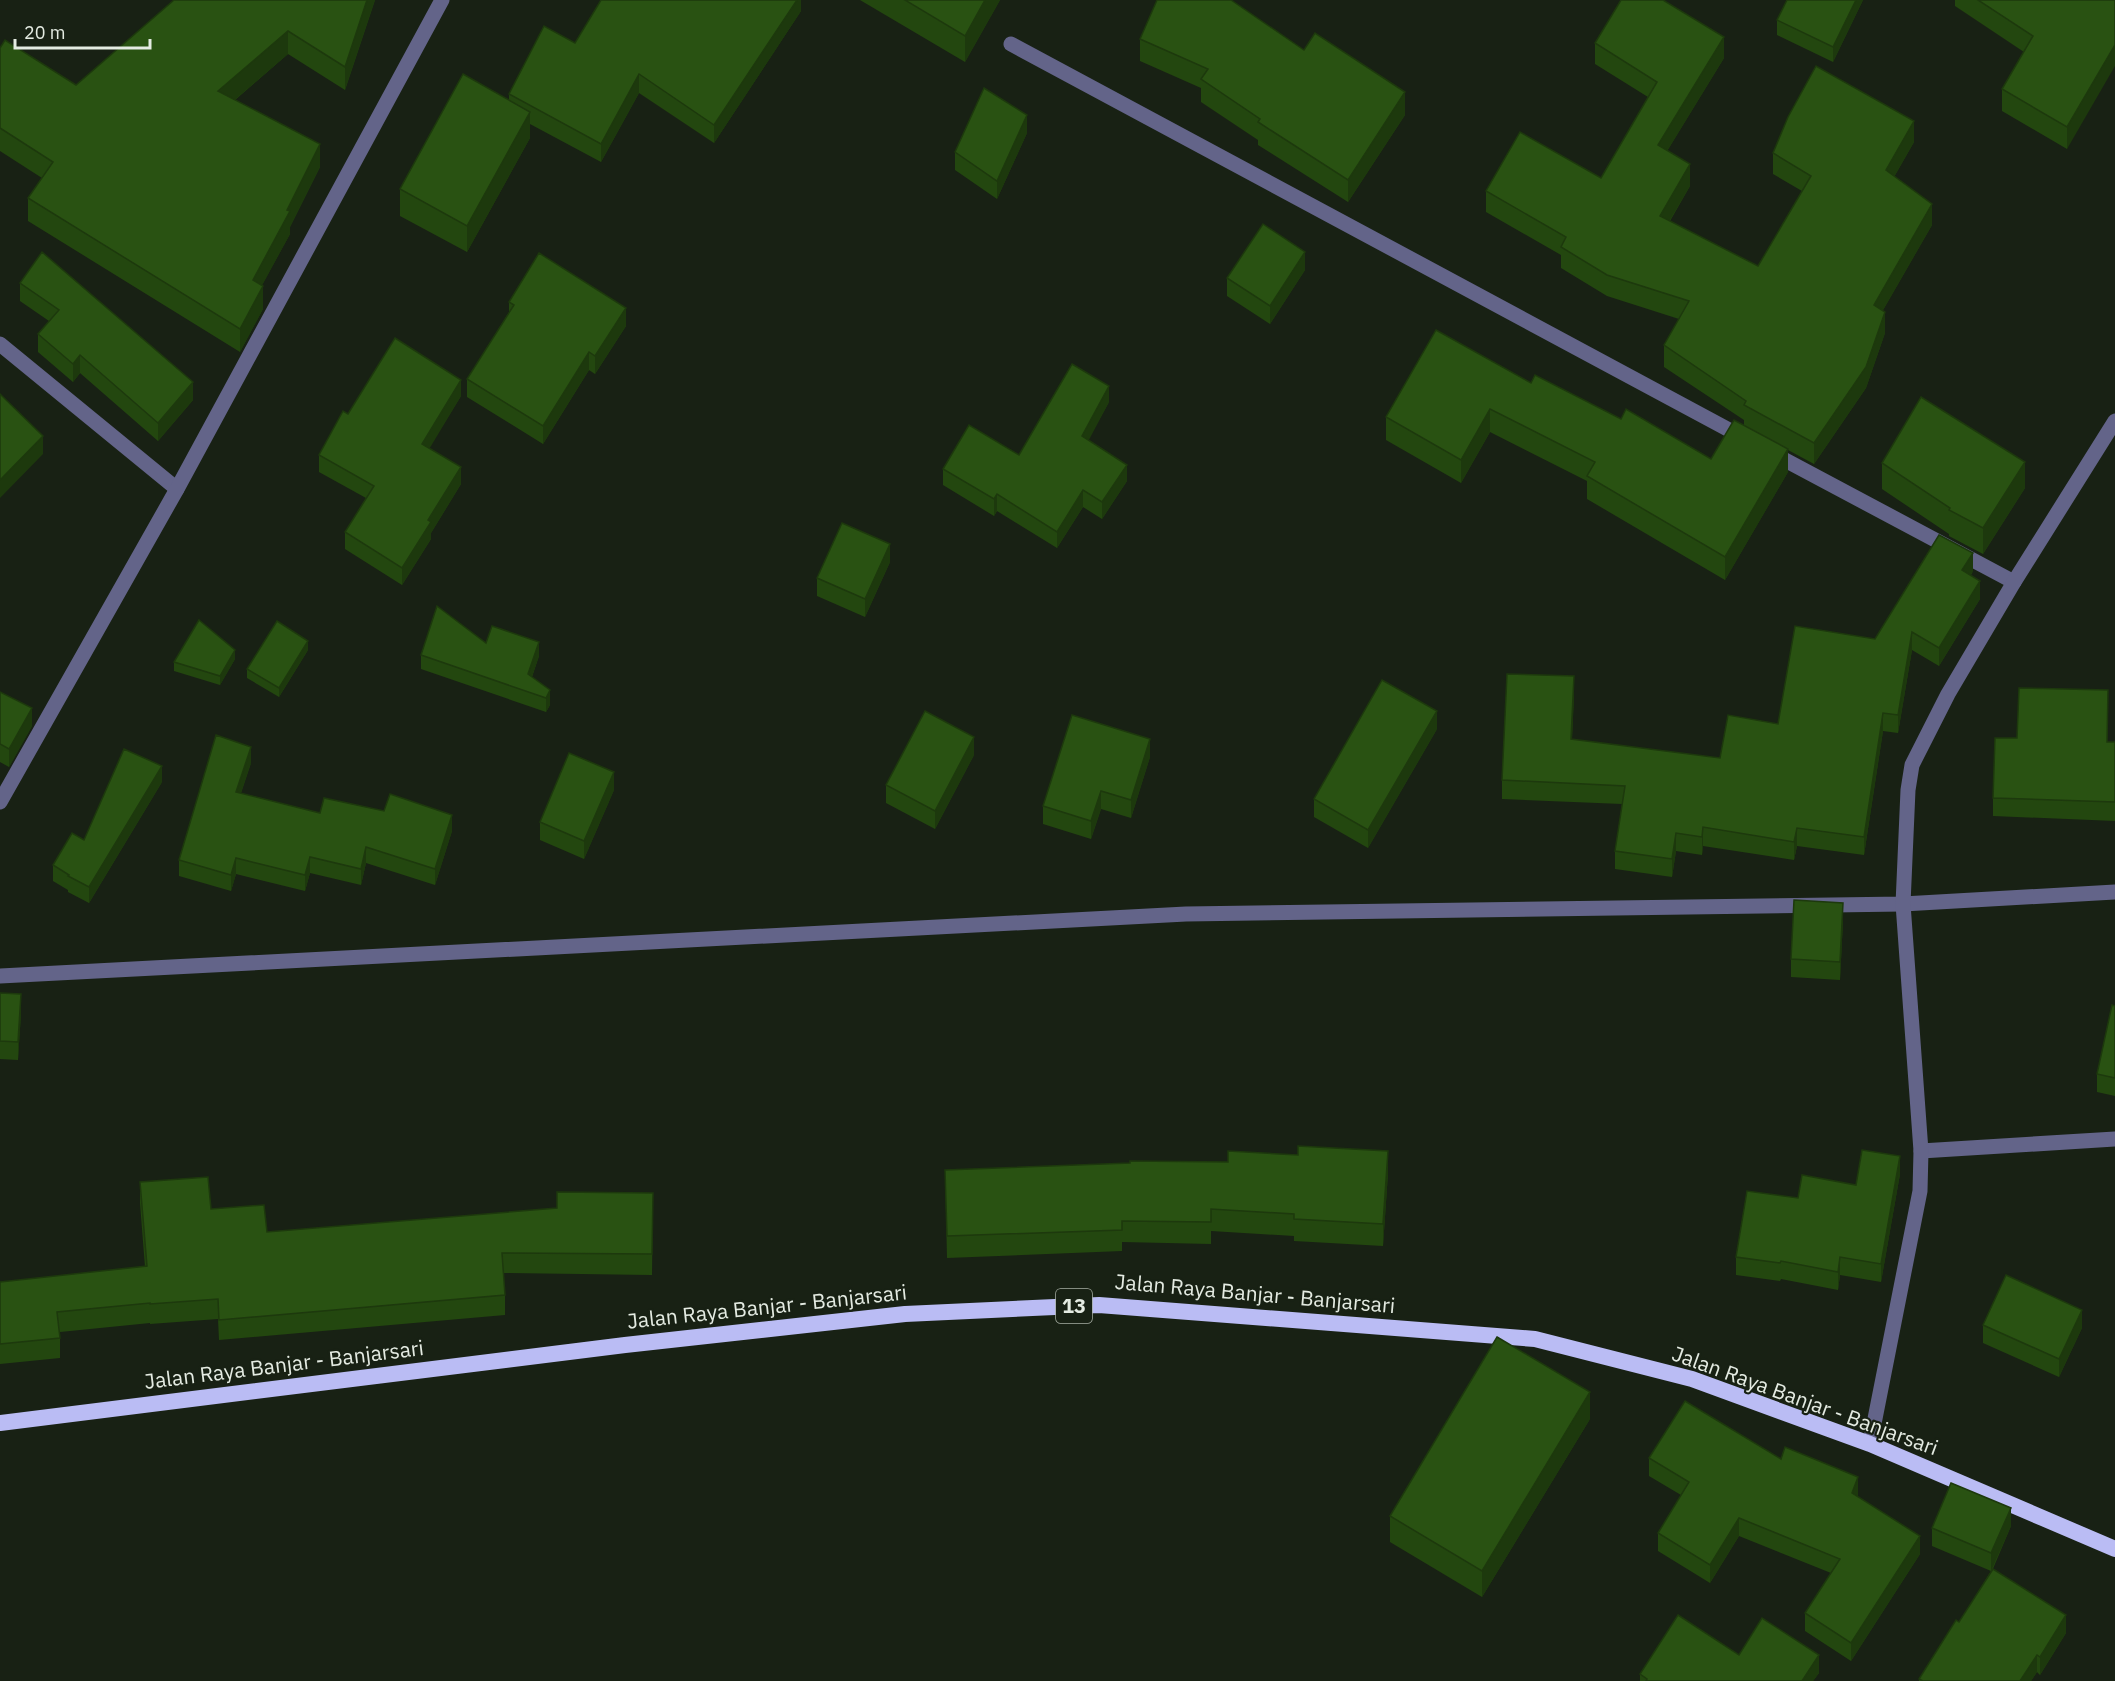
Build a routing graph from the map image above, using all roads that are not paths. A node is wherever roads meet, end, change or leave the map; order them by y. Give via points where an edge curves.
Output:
1 (442, 0) edge
2 (1011, 44) dead end
3 (0, 344) edge
4 (2115, 421) edge
5 (177, 489) junction
6 (2014, 582) junction
7 (0, 802) edge
8 (2115, 892) edge
9 (1903, 904) junction
10 (0, 976) edge
11 (2115, 1139) edge
12 (1921, 1151) junction
13 (0, 1423) edge
14 (1870, 1444) junction
15 (2115, 1549) edge

1 - 5 street
2 - 6 street
3 - 5 street
4 - 6 street
5 - 7 street
6 - 9 street via 1948,694 1912,765
8 - 9 street
9 - 10 street via 1186,914
9 - 12 street
11 - 12 street
12 - 14 street via 1920,1191
13 - 14 highway, Jalan Raya Banjar - Banjarsari / 13 via 905,1314 1099,1305 1535,1339 1692,1379
14 - 15 highway, Jalan Raya Banjar - Banjarsari / 13

